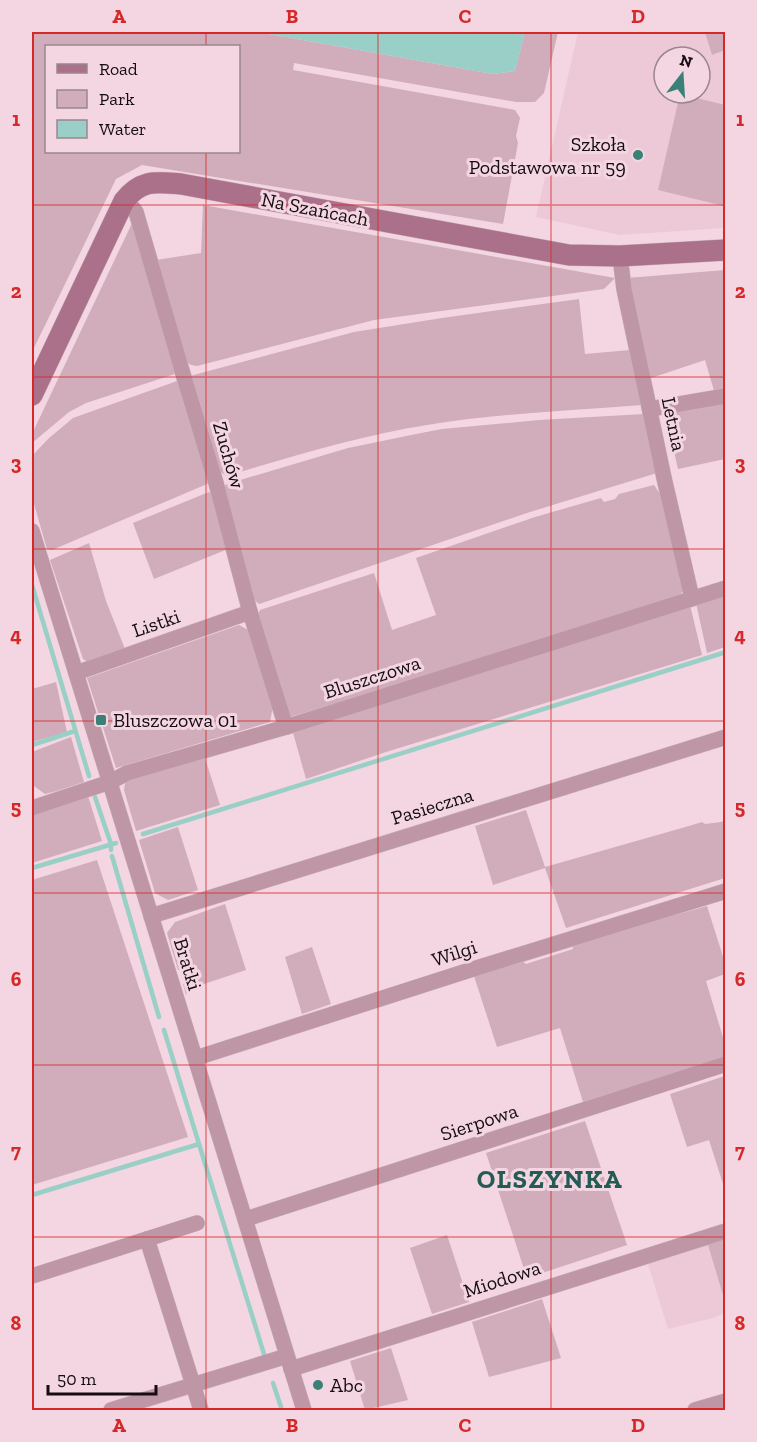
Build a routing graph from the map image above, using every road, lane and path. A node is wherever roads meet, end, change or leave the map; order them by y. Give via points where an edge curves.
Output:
1 (124, 201) junction
2 (726, 250) edge
3 (620, 256) junction
4 (32, 395) edge
5 (726, 396) edge
6 (650, 409) junction
7 (32, 531) edge
8 (726, 588) edge
9 (692, 598) junction
10 (250, 612) junction
11 (76, 673) junction
12 (286, 727) junction
13 (724, 741) edge
14 (110, 782) junction
15 (33, 804) edge
16 (726, 891) edge
17 (151, 916) junction
18 (196, 1058) junction
19 (726, 1064) edge
20 (246, 1219) junction
21 (197, 1223) dead end
22 (726, 1231) edge
23 (147, 1239) junction
24 (32, 1276) edge
25 (289, 1362) junction
26 (193, 1385) junction
27 (726, 1401) edge
28 (111, 1410) edge
29 (201, 1410) edge
30 (304, 1410) edge
31 (694, 1410) edge

1 - 3 street, Na Szańcach via 141,185 181,184 569,255
1 - 4 street, Na Szańcach
1 - 10 street, Zuchów via 136,212
2 - 3 street, Na Szańcach
3 - 6 street, Letnia
5 - 6 street
6 - 9 street, Letnia
7 - 11 street, Bratki
8 - 9 street, Bluszczowa
9 - 12 street, Bluszczowa
10 - 11 street, Listki
10 - 12 street, Zuchów
11 - 14 street, Bratki
12 - 14 street, Bluszczowa via 127,773
13 - 17 street, Pasieczna
14 - 15 street, Bluszczowa
14 - 17 street, Bratki
16 - 18 street, Wilgi
17 - 18 street, Bratki
18 - 20 street, Bratki
19 - 20 street, Sierpowa
20 - 25 street, Bratki
21 - 23 street
22 - 25 street, Miodowa
23 - 24 street
23 - 26 street
25 - 26 street, Miodowa
25 - 30 street, Bratki
26 - 28 street, Miodowa
26 - 29 street
27 - 31 street

